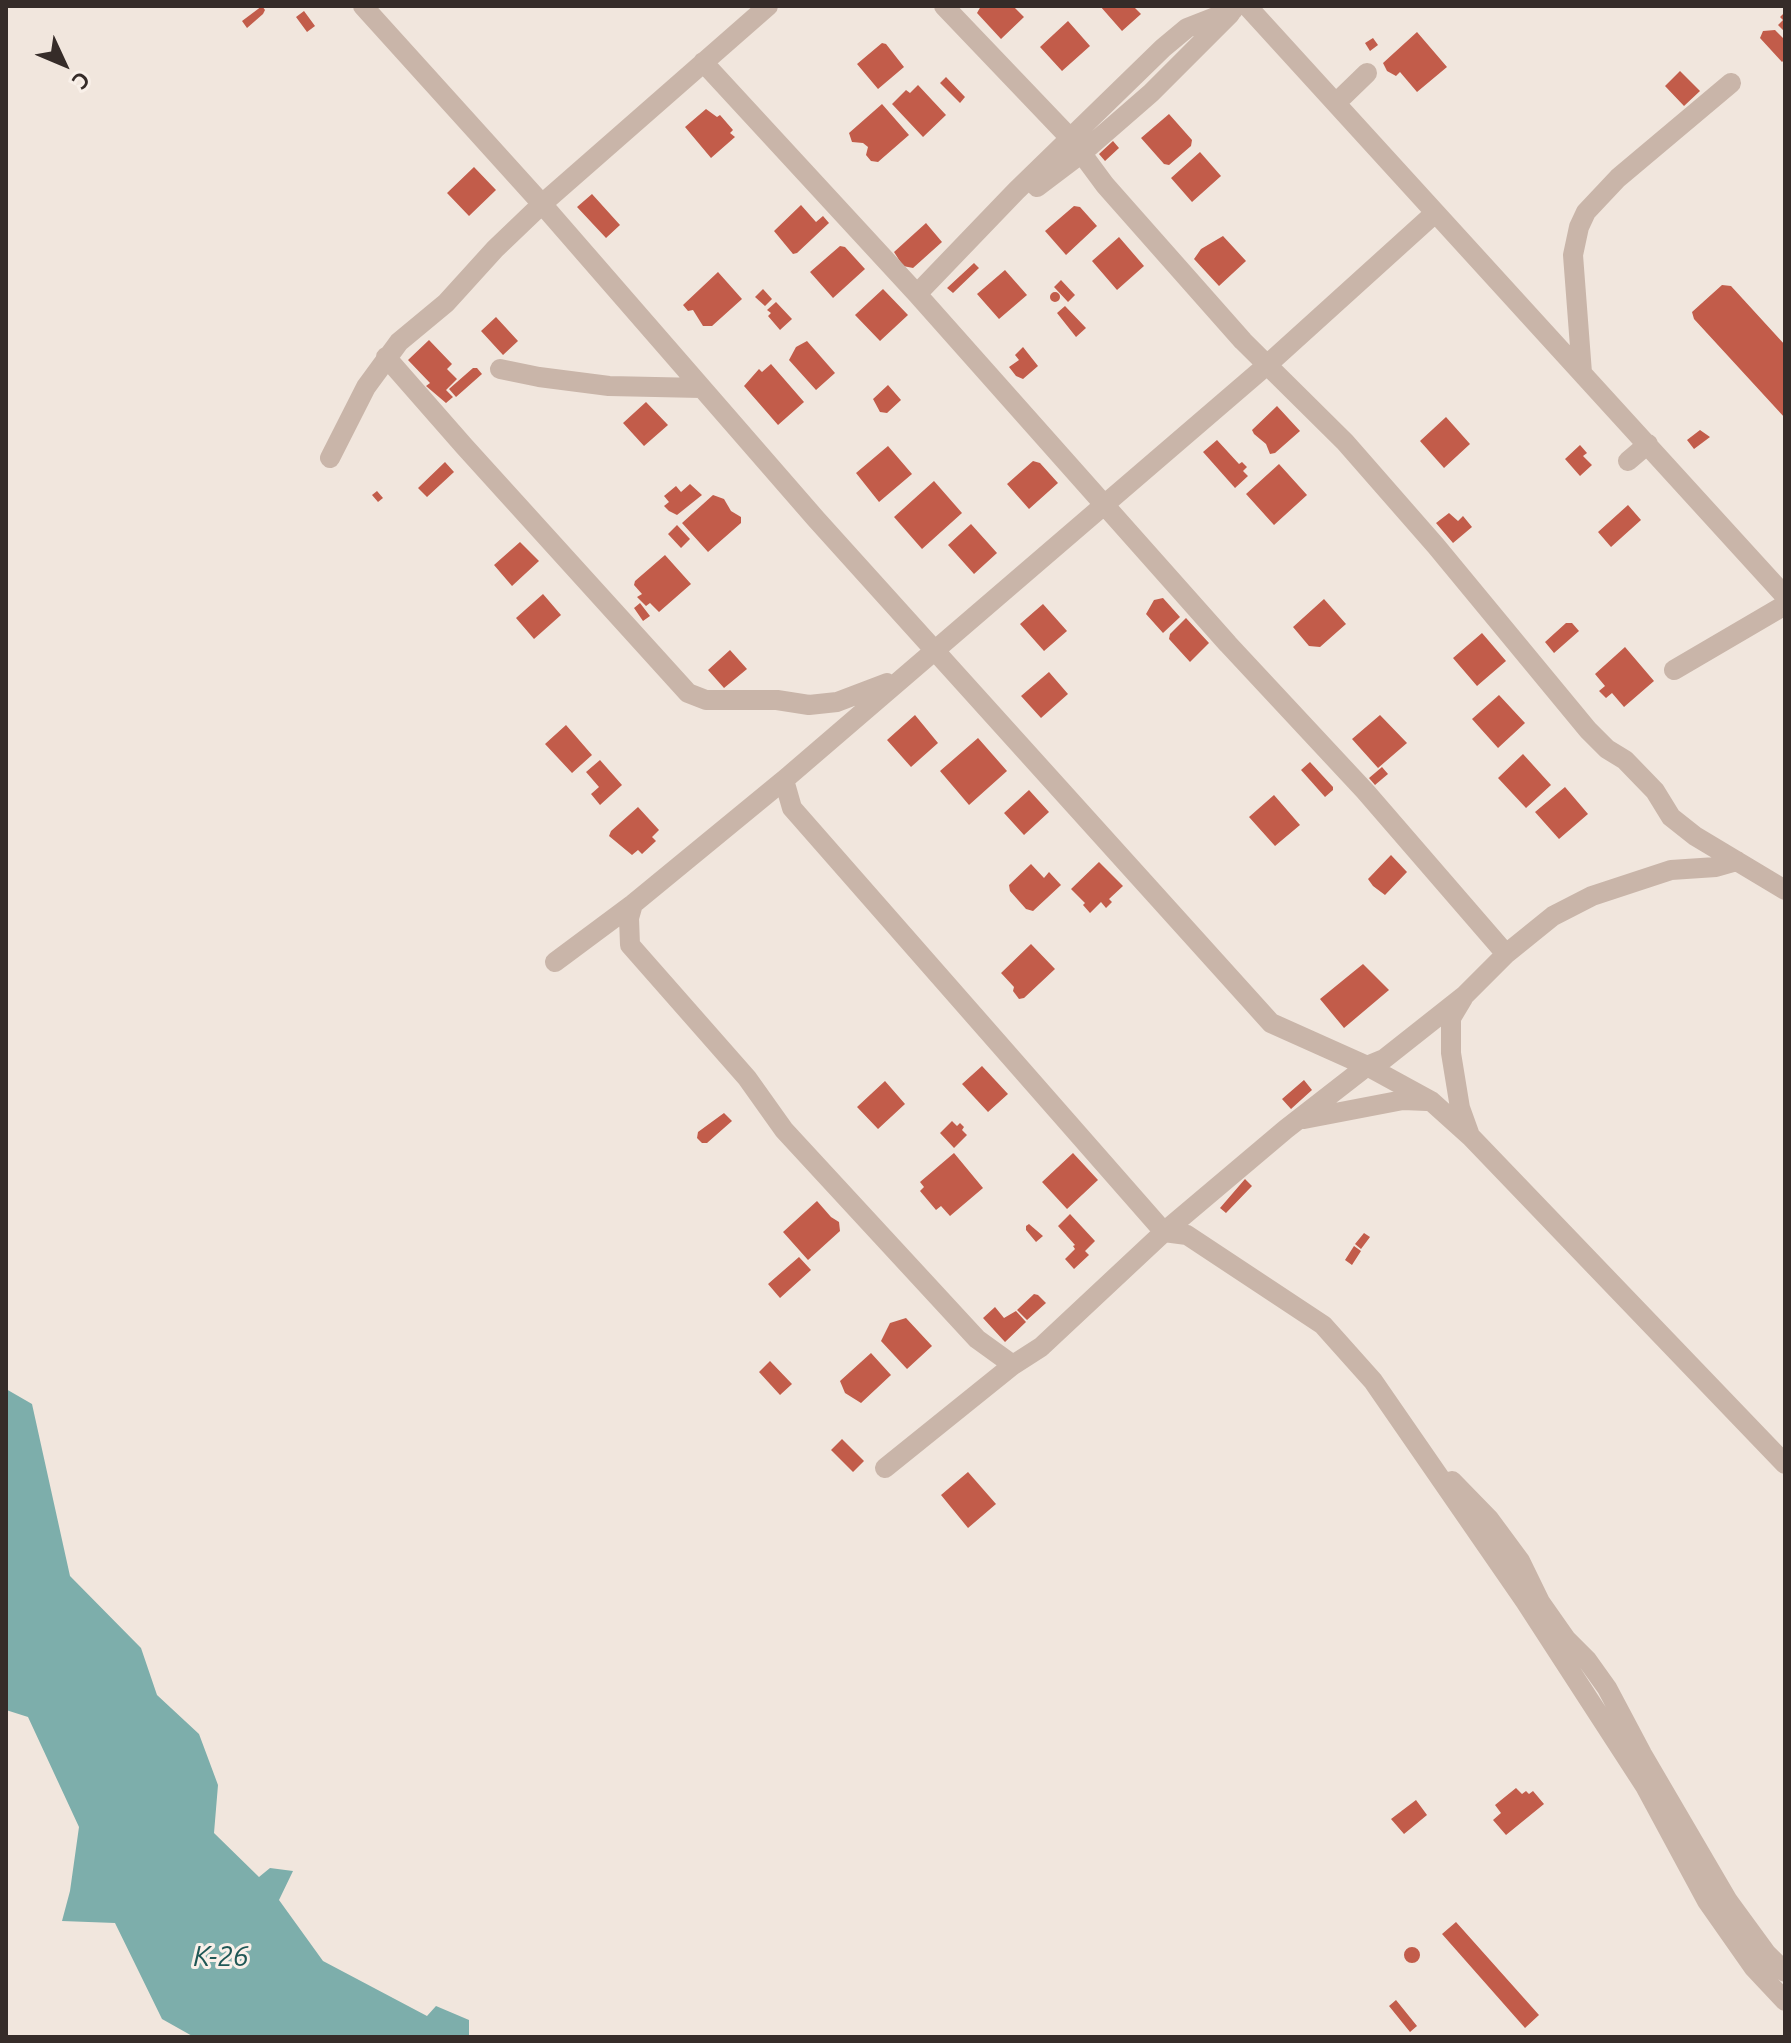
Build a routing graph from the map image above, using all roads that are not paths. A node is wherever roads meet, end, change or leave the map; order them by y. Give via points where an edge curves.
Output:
1 (363, 6) edge
2 (768, 6) edge
3 (944, 6) edge
4 (1240, 7) edge
5 (703, 62) junction
6 (1367, 73) dead end
7 (1731, 83) dead end
8 (1336, 103) junction
9 (1076, 146) junction
10 (542, 204) junction
11 (1435, 213) junction
12 (917, 294) junction
13 (386, 357) junction
14 (1267, 365) junction
15 (500, 369) dead end
16 (1582, 373) junction
17 (701, 388) junction
18 (1648, 444) junction
19 (330, 458) dead end
20 (1628, 461) dead end
21 (1106, 504) junction
22 (1785, 596) edge
23 (1785, 605) edge
24 (935, 648) junction
25 (1674, 670) dead end
26 (901, 678) junction
27 (784, 780) junction
28 (1737, 861) junction
29 (1785, 890) edge
30 (633, 904) junction
31 (1506, 954) junction
32 (555, 962) dead end
33 (1465, 995) junction
34 (1367, 1066) junction
35 (1431, 1101) junction
36 (1297, 1121) junction
37 (1471, 1137) junction
38 (1164, 1232) junction
39 (1013, 1365) junction
40 (1431, 1463) junction
41 (1785, 1464) edge
42 (885, 1468) dead end
43 (1785, 1972) edge
44 (1785, 2001) edge

1 - 10 street
2 - 5 street
3 - 9 street
4 - 8 street
4 - 9 street via 1187,28
5 - 10 street
5 - 12 street
6 - 8 street
7 - 16 street via 1618,178 1586,212 1573,255
8 - 11 street
9 - 12 street via 993,215
9 - 14 street
10 - 13 street
10 - 17 street
11 - 14 street
11 - 16 street
12 - 21 street
13 - 19 street
13 - 26 street via 688,693 706,700 809,705 837,702
14 - 21 street
14 - 28 street via 1345,442 1588,730 1655,791 1671,817
15 - 17 street via 609,386
16 - 18 street
17 - 24 street
18 - 20 street
18 - 22 street
21 - 24 street
21 - 31 street
23 - 25 street
24 - 26 street
24 - 34 street via 1271,1023
26 - 27 street
27 - 30 street
27 - 38 street via 792,808
28 - 29 street
28 - 31 street via 1671,870 1592,896 1553,916
30 - 32 street
30 - 39 street via 630,945 747,1078 784,1130 977,1339
31 - 33 street
33 - 34 street via 1384,1059
33 - 37 street via 1451,1018 1451,1053
34 - 35 street
34 - 36 street
35 - 36 street via 1403,1100
35 - 37 street
36 - 38 street
37 - 41 street
38 - 39 street via 1050,1339
38 - 40 street via 1187,1235 1323,1325 1373,1381
39 - 42 street
40 - 43 street via 1489,1519 1520,1561 1540,1602 1607,1688 1728,1901
40 - 44 street via 1645,1786 1707,1901 1754,1968

